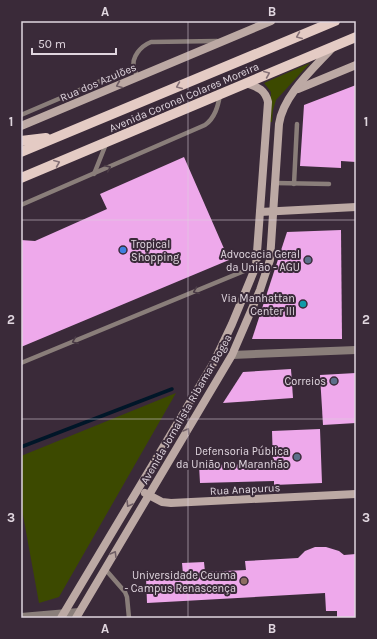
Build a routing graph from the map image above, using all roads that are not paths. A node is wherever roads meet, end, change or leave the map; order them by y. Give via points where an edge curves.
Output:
1 (271, 21) edge
2 (335, 21) edge
3 (356, 37) edge
4 (224, 41) junction
5 (333, 47) junction
6 (356, 64) edge
7 (133, 67) junction
8 (138, 77) junction
9 (246, 83) junction
10 (295, 90) junction
11 (220, 94) junction
12 (21, 115) edge
13 (297, 124) dead end
14 (21, 126) edge
15 (60, 136) junction
16 (21, 141) edge
17 (107, 142) junction
18 (21, 152) edge
19 (94, 174) junction
20 (21, 178) edge
21 (275, 183) junction
22 (294, 184) junction
23 (329, 184) dead end
24 (21, 205) edge
25 (356, 207) edge
26 (273, 211) junction
27 (260, 212) junction
28 (256, 266) junction
29 (356, 350) edge
30 (232, 355) junction
31 (21, 363) edge
32 (138, 489) junction
33 (356, 494) edge
34 (149, 495) junction
35 (105, 569) junction
36 (63, 615) edge
37 (77, 615) edge
38 (21, 617) edge
39 (129, 618) edge

1 - 4 main road, Rua dos Azulões
2 -> 15 main road, Avenida Coronel Colares Moreira
3 - 5 main road, Avenida Coronel Colares Moreira
4 - 7 lane via 151,42 140,48
4 - 8 main road, Rua dos Azulões
9 -> 5 main road, Avenida Coronel Colares Moreira
5 - 10 main road, Avenida Jornalista Ribamar Bogea
6 - 10 main road
7 - 8 lane
7 - 12 lane
8 -> 14 main road, Rua dos Azulões
9 - 11 main road, Avenida Coronel Colares Moreira
9 - 27 main road, Avenida Jornalista Ribamar Bogea via 262,90 268,102
10 - 21 main road, Avenida Jornalista Ribamar Bogea via 281,113
11 - 17 main road, Avenida Coronel Colares Moreira
19 -> 11 lane via 205,125 214,115
13 - 22 lane
15 - 16 main road
15 - 18 main road, Avenida Coronel Colares Moreira
17 - 19 lane
20 -> 17 main road, Avenida Coronel Colares Moreira
19 - 24 lane
21 - 22 lane
21 - 26 main road, Avenida Jornalista Ribamar Bogea
22 - 23 lane
25 - 26 main road
26 - 27 main road
26 - 30 main road, Avenida Jornalista Ribamar Bogea via 270,260
27 - 28 main road, Avenida Jornalista Ribamar Bogea
28 -> 31 lane
28 - 32 main road, Avenida Jornalista Ribamar Bogea via 214,362
29 - 30 street
34 -> 30 main road, Avenida Jornalista Ribamar Bogea
32 - 34 main road, Rua Anapurus
32 -> 36 main road, Avenida Jornalista Ribamar Bogea
33 - 34 main road, Rua Anapurus via 171,503 162,502
35 -> 34 main road, Avenida Jornalista Ribamar Bogea
35 - 37 main road, Avenida Jornalista Ribamar Bogea
35 - 39 lane via 125,592
36 - 37 street
36 - 38 street

